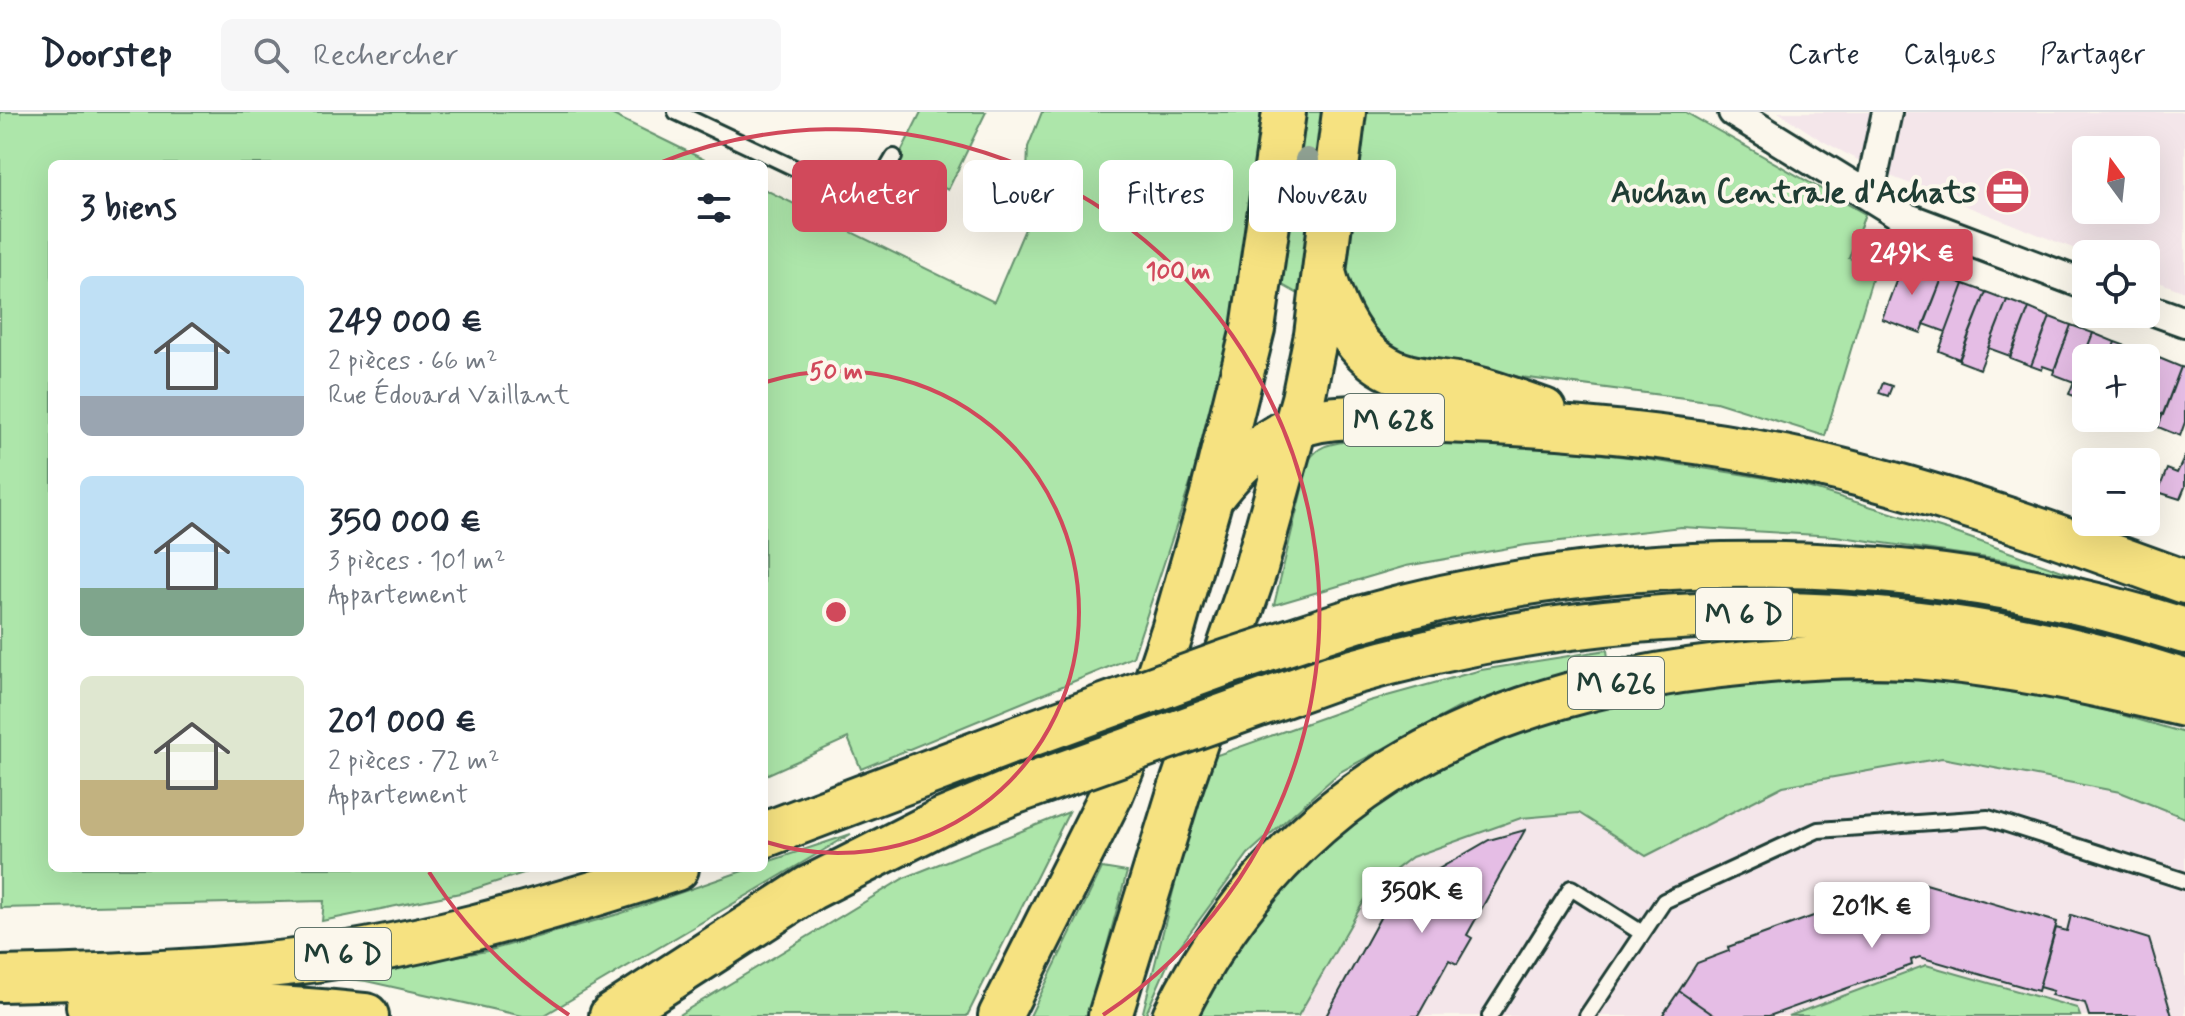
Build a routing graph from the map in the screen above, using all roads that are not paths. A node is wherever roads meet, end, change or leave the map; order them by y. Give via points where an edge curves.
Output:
1 (676, 112) edge
2 (1284, 112) edge
3 (1733, 112) edge
4 (1887, 112) edge
5 (1345, 116) edge
6 (894, 157) dead end
7 (1869, 196) junction
8 (1324, 270) junction
9 (2072, 280) edge
10 (2160, 313) edge
11 (2185, 322) edge
12 (1294, 428) junction
13 (1606, 431) junction
14 (1211, 498) junction
15 (2185, 582) edge
16 (2185, 631) edge
17 (2176, 687) edge
18 (768, 833) edge
19 (663, 872) edge
20 (2185, 881) edge
21 (1642, 933) junction
22 (0, 979) edge
23 (628, 1005) edge
24 (0, 1006) edge
25 (366, 1016) edge
26 (1000, 1016) edge
27 (1110, 1016) edge
28 (1174, 1016) edge
29 (1490, 1016) edge
30 (1587, 1016) edge

1 - 6 lane via 856,197 874,191
2 - 14 main road via 1253,329
3 - 7 street
4 - 7 street
5 - 8 main road
7 - 9 street via 1900,215
8 - 12 main road via 1316,335
8 - 13 main road via 1345,326 1380,363 1405,375 1472,387
10 - 11 street
12 - 13 main road, M 628 via 1344,418
12 - 14 main road, M 628 via 1232,471
12 - 27 main road via 1255,571
13 - 15 main road, M 628 via 1722,446 1846,471 2039,529
14 - 26 main road, M 628 via 1145,713 1086,849
16 - 18 highway, M 6 D, bridge via 2067,601 1881,570 1685,566 1535,582 1356,620 1228,662
17 - 23 highway, M 6 D, bridge via 2074,651 1876,618 1719,614 1595,622 1410,655 1170,734 938,823 810,888
17 - 28 main road, M 626 via 2097,685 1934,659 1852,655 1709,667 1546,702 1432,747 1344,801 1238,908
19 - 22 highway, M 6 D via 522,915 346,954 131,976
20 - 21 lane via 1988,818 1818,830 1664,901
21 - 29 lane via 1571,888
21 - 30 lane
24 - 25 highway via 199,1005

